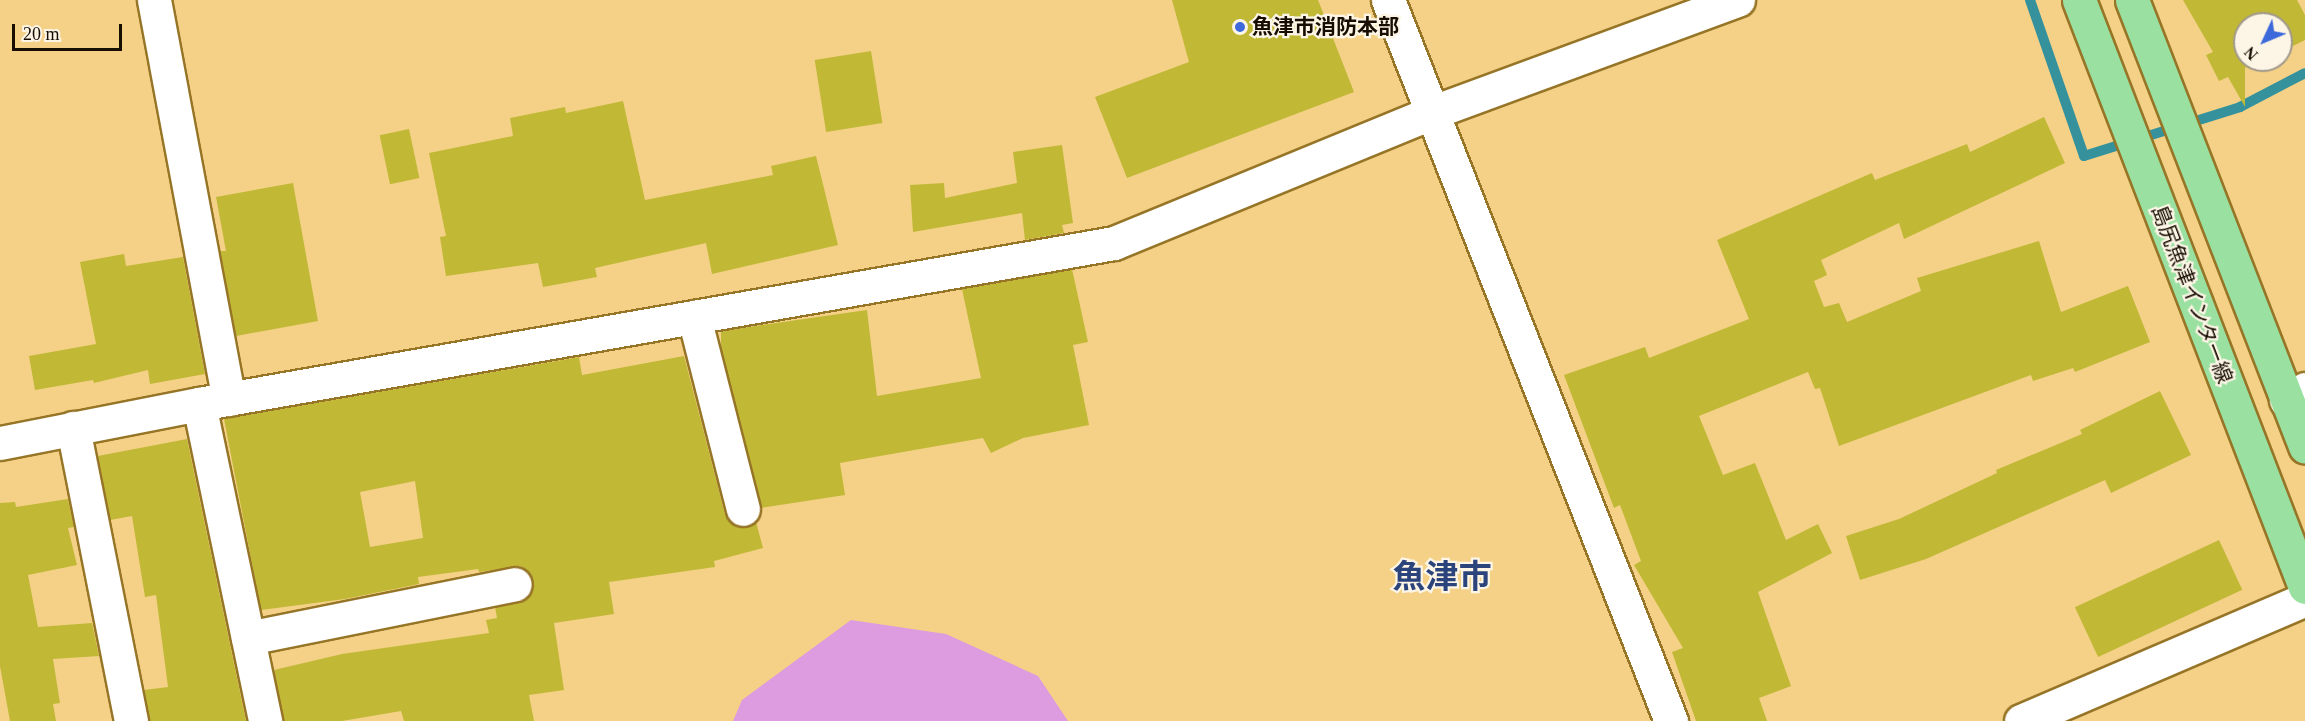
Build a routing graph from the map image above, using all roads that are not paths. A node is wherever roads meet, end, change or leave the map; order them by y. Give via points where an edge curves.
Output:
1 (154, 0) edge
2 (1388, 0) edge
3 (1738, 0) edge
4 (2079, 0) edge
5 (2132, 0) edge
6 (1433, 112) junction
7 (694, 317) junction
8 (2296, 394) edge
9 (214, 401) junction
10 (73, 428) junction
11 (0, 443) edge
12 (2305, 447) edge
13 (743, 509) dead end
14 (515, 584) dead end
15 (2305, 587) edge
16 (2305, 600) edge
17 (248, 638) junction
18 (131, 721) edge
19 (265, 721) edge
20 (1671, 721) edge
21 (2021, 721) edge

1 - 9 street
2 - 6 street
3 - 6 street
4 - 15 main road, 島尻魚津インター線
5 - 8 main road
6 - 7 street via 1114,243
6 - 20 street
7 - 9 street
7 - 13 street
8 - 12 main road
9 - 10 street
9 - 17 street
10 - 11 street
10 - 18 street
14 - 17 street
16 - 21 street
17 - 19 street

